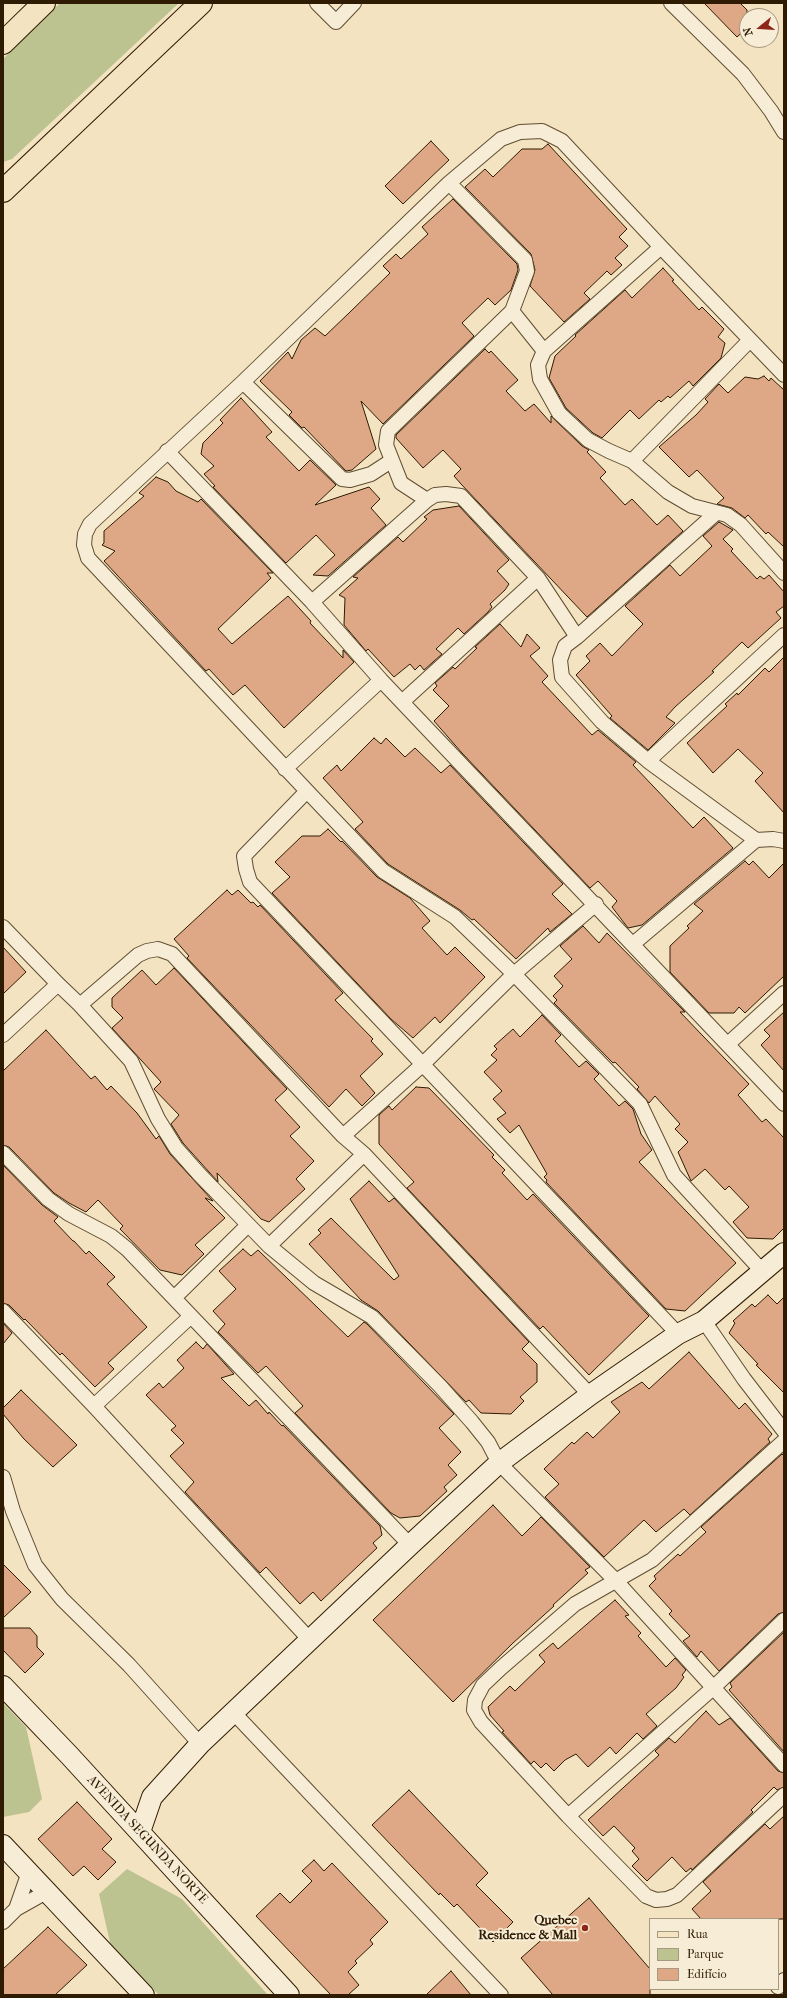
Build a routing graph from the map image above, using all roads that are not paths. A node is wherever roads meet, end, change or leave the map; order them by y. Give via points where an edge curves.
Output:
1 (44, 3) edge
2 (201, 3) edge
3 (317, 3) edge
4 (354, 3) edge
5 (671, 3) edge
6 (3, 43) edge
7 (784, 132) edge
8 (24, 172) junction
9 (3, 177) edge
10 (449, 183) junction
11 (3, 191) edge
12 (661, 247) junction
13 (512, 311) junction
14 (750, 340) junction
15 (544, 351) junction
16 (784, 375) edge
17 (243, 382) junction
18 (167, 451) junction
19 (391, 461) junction
20 (632, 461) junction
21 (427, 500) junction
22 (716, 513) junction
23 (784, 573) edge
24 (538, 578) junction
25 (312, 602) junction
26 (784, 635) edge
27 (577, 637) junction
28 (381, 680) junction
29 (402, 702) junction
30 (648, 761) junction
31 (285, 769) junction
32 (307, 791) junction
33 (756, 840) junction
34 (784, 841) edge
35 (596, 904) junction
36 (3, 927) edge
37 (633, 944) junction
38 (514, 974) junction
39 (58, 984) junction
40 (784, 993) edge
41 (80, 1005) junction
42 (3, 1035) edge
43 (728, 1044) junction
44 (422, 1065) junction
45 (784, 1104) edge
46 (343, 1136) junction
47 (3, 1153) edge
48 (364, 1154) junction
49 (248, 1225) junction
50 (269, 1246) junction
51 (784, 1253) edge
52 (762, 1271) junction
53 (175, 1297) junction
54 (3, 1312) edge
55 (192, 1316) junction
56 (704, 1321) junction
57 (678, 1334) junction
58 (590, 1395) junction
59 (94, 1406) junction
60 (784, 1431) edge
61 (784, 1441) edge
62 (499, 1463) junction
63 (3, 1477) edge
64 (410, 1545) junction
65 (616, 1581) junction
66 (784, 1620) edge
67 (310, 1640) junction
68 (3, 1686) edge
69 (712, 1688) junction
70 (233, 1712) junction
71 (200, 1744) junction
72 (784, 1765) edge
73 (784, 1795) edge
74 (152, 1797) junction
75 (118, 1808) junction
76 (568, 1816) junction
77 (140, 1832) junction
78 (3, 1845) edge
79 (29, 1872) junction
80 (48, 1891) junction
81 (16, 1909) junction
82 (3, 1922) edge
83 (144, 1995) edge
84 (289, 1995) edge
85 (501, 1995) edge

1 - 6 main road
2 - 8 main road
3 - 4 street via 336,22
5 - 7 street via 743,74 771,110
8 - 9 main road
8 - 11 main road
10 - 12 street via 501,139 520,132 542,131 562,141
10 - 13 street via 525,260 527,271
10 - 17 street
12 - 14 street
12 - 15 street
13 - 15 street
13 - 19 street via 388,431 386,445
14 - 16 street
14 - 20 street
15 - 20 street via 538,365 540,379 559,413 588,440
17 - 18 street
17 - 19 street via 342,479 350,480 371,474
18 - 25 street
18 - 31 street via 90,524 85,534 84,545 88,558
19 - 21 street via 401,483
20 - 22 street via 668,492 692,506
21 - 24 street via 435,495 461,496
21 - 25 street
22 - 23 street via 727,515 741,525
22 - 27 street
24 - 27 street
24 - 29 street
25 - 28 street
26 - 30 street
27 - 30 street via 565,646 560,660 562,677 602,722
28 - 29 street
28 - 31 street
29 - 35 street
30 - 33 street
31 - 32 street
32 - 38 street via 383,871 455,917
32 - 44 street via 244,856 250,882
33 - 34 street via 773,838
33 - 37 street
35 - 37 street
35 - 38 street
36 - 39 street
37 - 43 street
38 - 44 street
38 - 52 street via 640,1104 674,1175
39 - 41 street
39 - 42 street
40 - 43 street
41 - 46 street via 138,955 158,949 172,954
41 - 49 street via 131,1061 158,1120 176,1148
43 - 45 street
44 - 46 street
44 - 57 street
46 - 48 street
47 - 53 street via 48,1199 127,1249
48 - 50 street
48 - 58 street
49 - 50 street
49 - 53 street
50 - 62 street via 314,1283 372,1318 472,1422 488,1442
51 - 52 street
52 - 56 street
53 - 55 street
54 - 59 street
55 - 59 street
55 - 64 street
56 - 57 street
56 - 60 street
57 - 58 street
58 - 62 street
59 - 67 street
61 - 65 street via 652,1560
62 - 64 street
62 - 65 street
63 - 71 street via 13,1511 35,1565 62,1598 129,1665
64 - 67 street
65 - 69 street
65 - 76 street via 575,1604 483,1685 475,1700 474,1710 481,1722
66 - 69 street
67 - 70 street
68 - 75 street, AVENIDA SEGUNDA NORTE
69 - 72 street
69 - 76 street
70 - 71 street
70 - 85 street
71 - 74 street
73 - 76 street via 677,1895 667,1899 656,1900 646,1896
74 - 75 street
74 - 77 street
75 - 77 street, AVENIDA SEGUNDA NORTE
77 - 84 street, AVENIDA SEGUNDA NORTE
78 - 79 street
79 - 80 street
79 - 81 street
80 - 81 street
80 - 83 street
81 - 82 street

